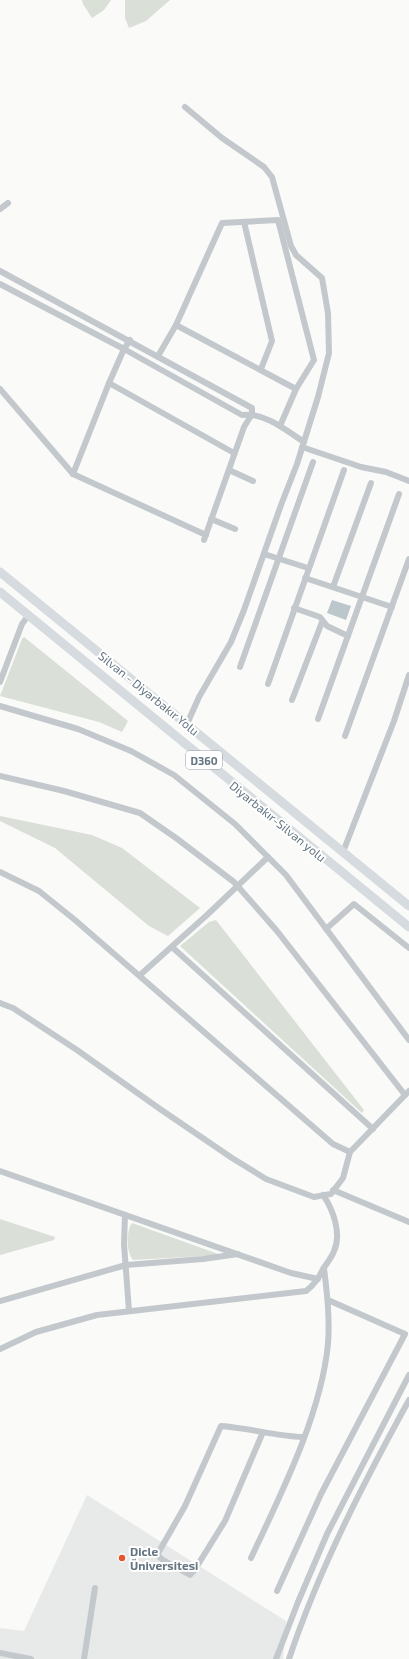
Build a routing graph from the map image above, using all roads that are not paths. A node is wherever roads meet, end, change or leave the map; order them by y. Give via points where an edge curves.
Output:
1 (185, 107) dead end
2 (8, 203) dead end
3 (0, 209) edge
4 (244, 222) junction
5 (0, 271) edge
6 (0, 284) edge
7 (176, 325) junction
8 (130, 340) junction
9 (124, 349) junction
10 (158, 356) junction
11 (260, 369) junction
12 (110, 383) junction
13 (0, 389) edge
14 (296, 389) junction
15 (252, 414) junction
16 (280, 426) junction
17 (303, 444) junction
18 (234, 453) junction
19 (313, 462) dead end
20 (228, 470) junction
21 (344, 470) dead end
22 (73, 474) junction
23 (253, 480) dead end
24 (409, 481) edge
25 (371, 483) dead end
26 (399, 494) dead end
27 (211, 519) junction
28 (235, 529) dead end
29 (264, 554) junction
30 (278, 558) junction
31 (409, 559) edge
32 (308, 568) junction
33 (0, 572) edge
34 (304, 578) junction
35 (333, 587) junction
36 (0, 592) edge
37 (362, 597) junction
38 (294, 608) junction
39 (392, 608) junction
40 (28, 616) junction
41 (322, 622) junction
42 (348, 636) junction
43 (240, 667) dead end
44 (409, 675) edge
45 (0, 682) edge
46 (268, 684) dead end
47 (292, 700) dead end
48 (0, 706) edge
49 (318, 719) dead end
50 (187, 724) junction
51 (345, 736) dead end
52 (0, 776) edge
53 (343, 852) junction
54 (268, 857) junction
55 (0, 872) edge
56 (237, 886) junction
57 (409, 906) edge
58 (409, 927) edge
59 (326, 929) junction
60 (172, 947) junction
61 (409, 948) edge
62 (140, 976) junction
63 (0, 1003) edge
64 (409, 1040) edge
65 (407, 1093) edge
66 (373, 1129) junction
67 (350, 1152) junction
68 (0, 1171) edge
69 (334, 1190) junction
70 (323, 1195) junction
71 (125, 1215) junction
72 (409, 1222) edge
73 (240, 1254) junction
74 (126, 1265) junction
75 (324, 1268) junction
76 (318, 1279) junction
77 (328, 1300) junction
78 (0, 1301) edge
79 (129, 1311) junction
80 (0, 1349) edge
81 (409, 1375) edge
82 (409, 1400) edge
83 (263, 1432) junction
84 (303, 1437) junction
85 (251, 1558) dead end
86 (95, 1588) dead end
87 (277, 1591) dead end
88 (0, 1653) edge
89 (31, 1659) edge
90 (84, 1659) edge
91 (276, 1659) edge
92 (289, 1659) edge

1 - 17 street via 222,138 264,166 272,177 291,246 296,255 322,278 328,313 329,353
2 - 3 street
4 - 7 street via 222,223
4 - 11 street via 272,341
4 - 14 street via 278,220 314,360
5 - 8 street
6 - 9 street
7 - 10 street
7 - 11 street
8 - 9 street
8 - 10 street
9 - 12 street
9 - 15 street via 242,415
10 - 15 street via 252,408
11 - 14 street
12 - 18 street
12 - 22 street
13 - 22 street
14 - 16 street
15 - 16 street
15 - 18 street
16 - 17 street
17 - 24 street via 361,467 386,472
17 - 29 street
18 - 20 street
19 - 30 street
20 - 23 street
20 - 27 street
21 - 32 street
22 - 27 street via 205,538
25 - 35 street
26 - 37 street
27 - 28 street
29 - 30 street
29 - 50 street via 231,642 199,697
30 - 32 street
30 - 43 street
31 - 39 street
32 - 34 street
33 - 50 highway, Silvan - Diyarbakır Yolu / D360
34 - 35 street
34 - 38 street
35 - 37 street
36 - 40 highway, Diyarbakır-Silvan yolu / D360
37 - 39 street
37 - 42 street
38 - 41 street via 320,617
38 - 46 street
39 - 51 street
40 - 45 street via 22,624
40 - 58 highway, Diyarbakır-Silvan yolu / D360
41 - 42 street
41 - 47 street
42 - 49 street
44 - 53 street via 394,721
48 - 54 street via 78,729 131,751 174,775 235,824
50 - 53 highway, Silvan - Diyarbakır Yolu / D360
52 - 56 street via 140,813
53 - 57 highway, Silvan - Diyarbakır Yolu / D360
54 - 56 street
54 - 59 street via 286,875
55 - 62 street via 39,891
56 - 60 street
56 - 65 street via 277,931
59 - 61 street via 354,904
59 - 64 street
60 - 62 street
60 - 66 street
62 - 67 street via 332,1144
63 - 70 street via 13,1008 77,1050 259,1174 314,1197
65 - 66 street
66 - 67 street
67 - 69 street via 343,1178
68 - 71 street
69 - 70 street via 331,1194
69 - 72 street
70 - 75 street via 330,1205 336,1228 335,1249
71 - 73 street
71 - 74 street
73 - 74 street via 203,1260
73 - 76 street via 291,1273
74 - 78 street
74 - 79 street
75 - 76 street
75 - 77 street
76 - 79 street via 306,1291
77 - 84 street via 328,1344 320,1384
77 - 87 street via 405,1334 320,1494
79 - 80 street via 97,1316 36,1332
81 - 91 street via 327,1534
82 - 92 street via 335,1542
83 - 83 street via 221,1426 185,1506 158,1555 164,1560 190,1574 194,1571 225,1521
83 - 84 street
84 - 85 street
86 - 90 street
88 - 89 street

